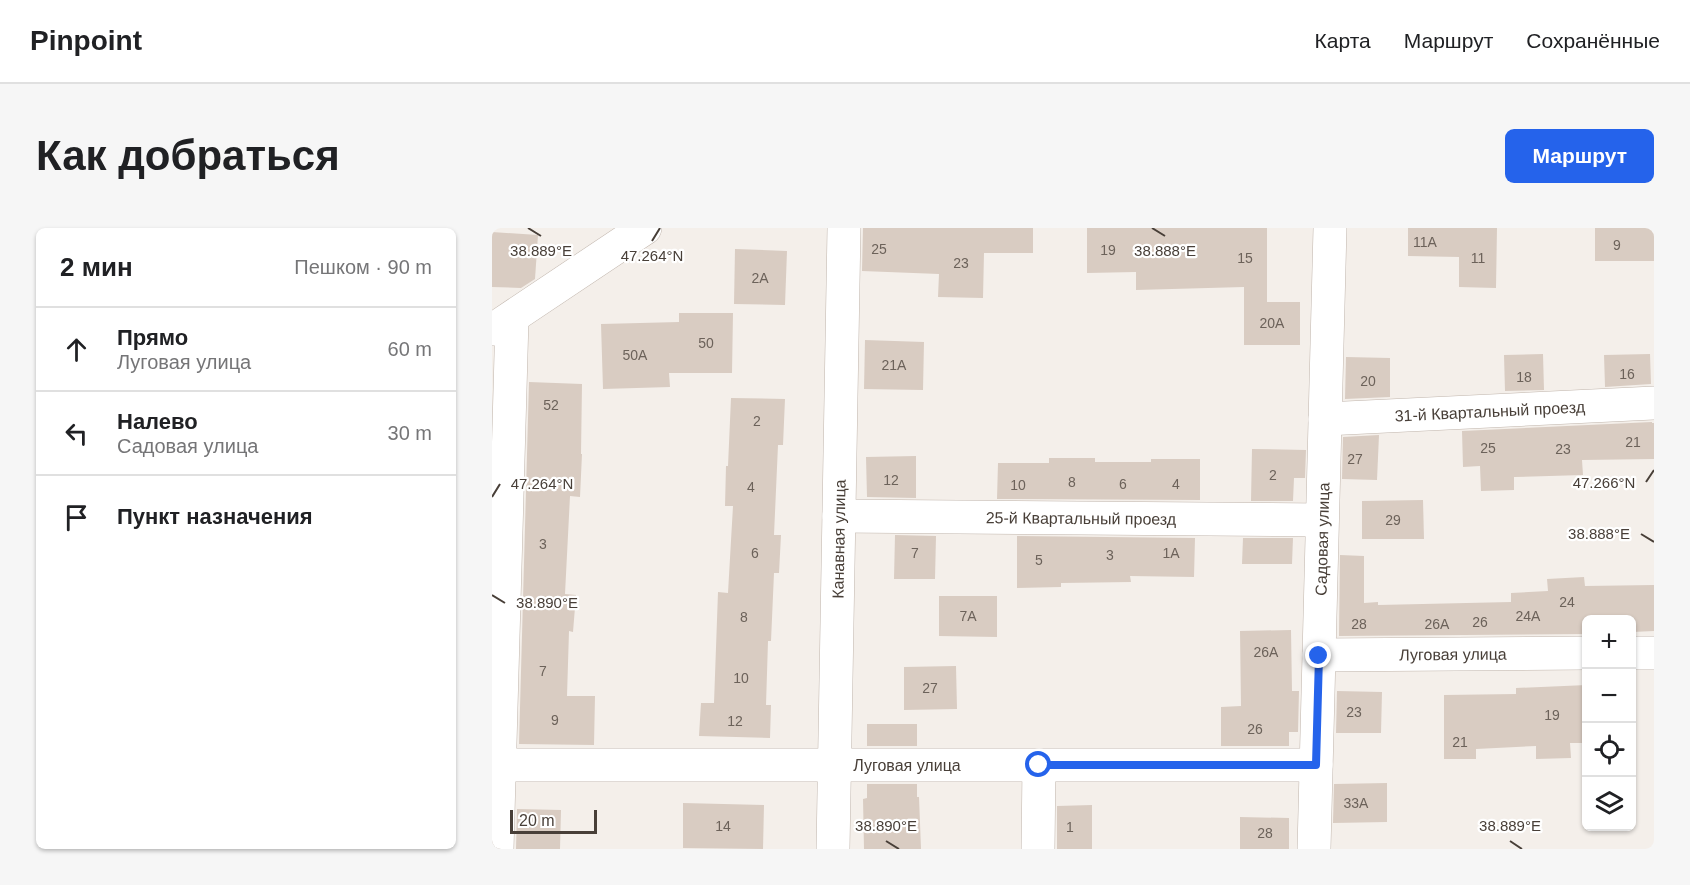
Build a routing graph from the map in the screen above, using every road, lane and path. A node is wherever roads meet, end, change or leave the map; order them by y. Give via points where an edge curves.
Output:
1 (645, 228) edge
2 (844, 228) edge
3 (1330, 228) edge
4 (502, 325) edge
5 (1654, 404) edge
6 (1325, 419) junction
7 (839, 516) junction
8 (1322, 520) junction
9 (1582, 653) edge
10 (1636, 653) edge
11 (1654, 653) edge
12 (1319, 656) junction
13 (499, 765) junction
14 (834, 765) junction
15 (1039, 765) junction
16 (1316, 765) junction
17 (497, 849) edge
18 (833, 849) edge
19 (1038, 849) edge
20 (1314, 849) edge

1 - 4 street
2 - 7 street, Канавная улица
3 - 6 street, Садовая улица
4 - 13 street
5 - 6 street, 31-й Квартальный проезд
6 - 8 street, Садовая улица
7 - 8 street, 25-й Квартальный проезд
7 - 14 street, Канавная улица
8 - 12 street, Садовая улица
9 - 12 street, Луговая улица
10 - 11 street
12 - 16 street, Садовая улица
13 - 14 street, Луговая улица
13 - 17 street
14 - 15 street, Луговая улица
14 - 18 street, Канавная улица
15 - 16 street, Луговая улица
15 - 19 street
16 - 20 street, Садовая улица

